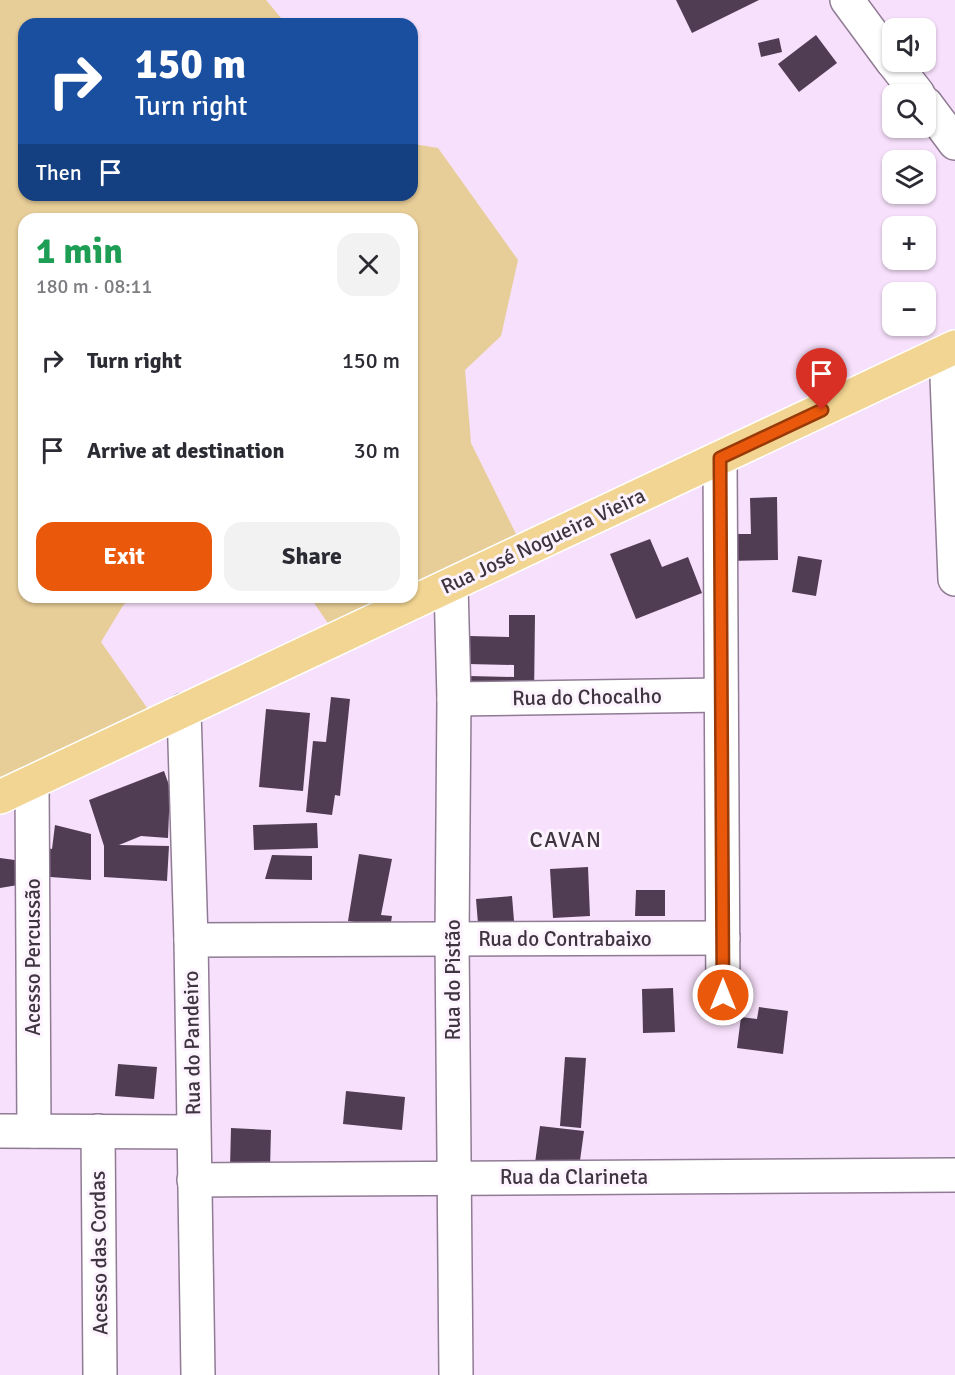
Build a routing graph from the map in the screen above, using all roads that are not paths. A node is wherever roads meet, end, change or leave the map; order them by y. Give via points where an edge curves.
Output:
1 (847, 0) edge
2 (882, 46) edge
3 (901, 72) edge
4 (910, 84) edge
5 (936, 117) edge
6 (955, 143) edge
7 (950, 349) edge
8 (720, 458) junction
9 (955, 579) edge
10 (450, 585) junction
11 (418, 600) edge
12 (412, 603) edge
13 (721, 695) junction
14 (454, 699) junction
15 (184, 710) junction
16 (32, 782) junction
17 (0, 797) edge
18 (723, 938) junction
19 (452, 939) junction
20 (191, 940) junction
21 (723, 995) dead end
22 (0, 1131) edge
23 (34, 1131) junction
24 (98, 1131) junction
25 (193, 1132) junction
26 (955, 1175) edge
27 (454, 1178) junction
28 (194, 1180) junction
29 (100, 1375) edge
30 (198, 1375) edge
31 (456, 1375) edge

1 - 2 street
3 - 4 street
5 - 6 street
7 - 8 main road, Rua José Nogueira Vieira
7 - 9 street
8 - 10 main road, Rua José Nogueira Vieira
8 - 13 street
10 - 11 main road, Rua José Nogueira Vieira
10 - 14 street, Rua do Pistão
12 - 15 main road, Rua José Nogueira Vieira
13 - 14 street, Rua do Chocalho
13 - 18 street
14 - 19 street, Rua do Pistão
15 - 16 main road, Rua José Nogueira Vieira
15 - 20 street, Rua do Pandeiro
16 - 17 main road, Rua José Nogueira Vieira
16 - 23 street, Acesso Percussão
18 - 19 street, Rua do Contrabaixo
18 - 21 street
19 - 20 street, Rua do Contrabaixo
19 - 27 street, Rua do Pistão
20 - 25 street, Rua do Pandeiro
22 - 23 street
23 - 24 street
24 - 25 street
24 - 29 street, Acesso das Cordas
25 - 28 street, Rua do Pandeiro
26 - 27 street, Rua da Clarineta
27 - 28 street, Rua da Clarineta
27 - 31 street, Rua do Pistão
28 - 30 street, Rua do Pandeiro

